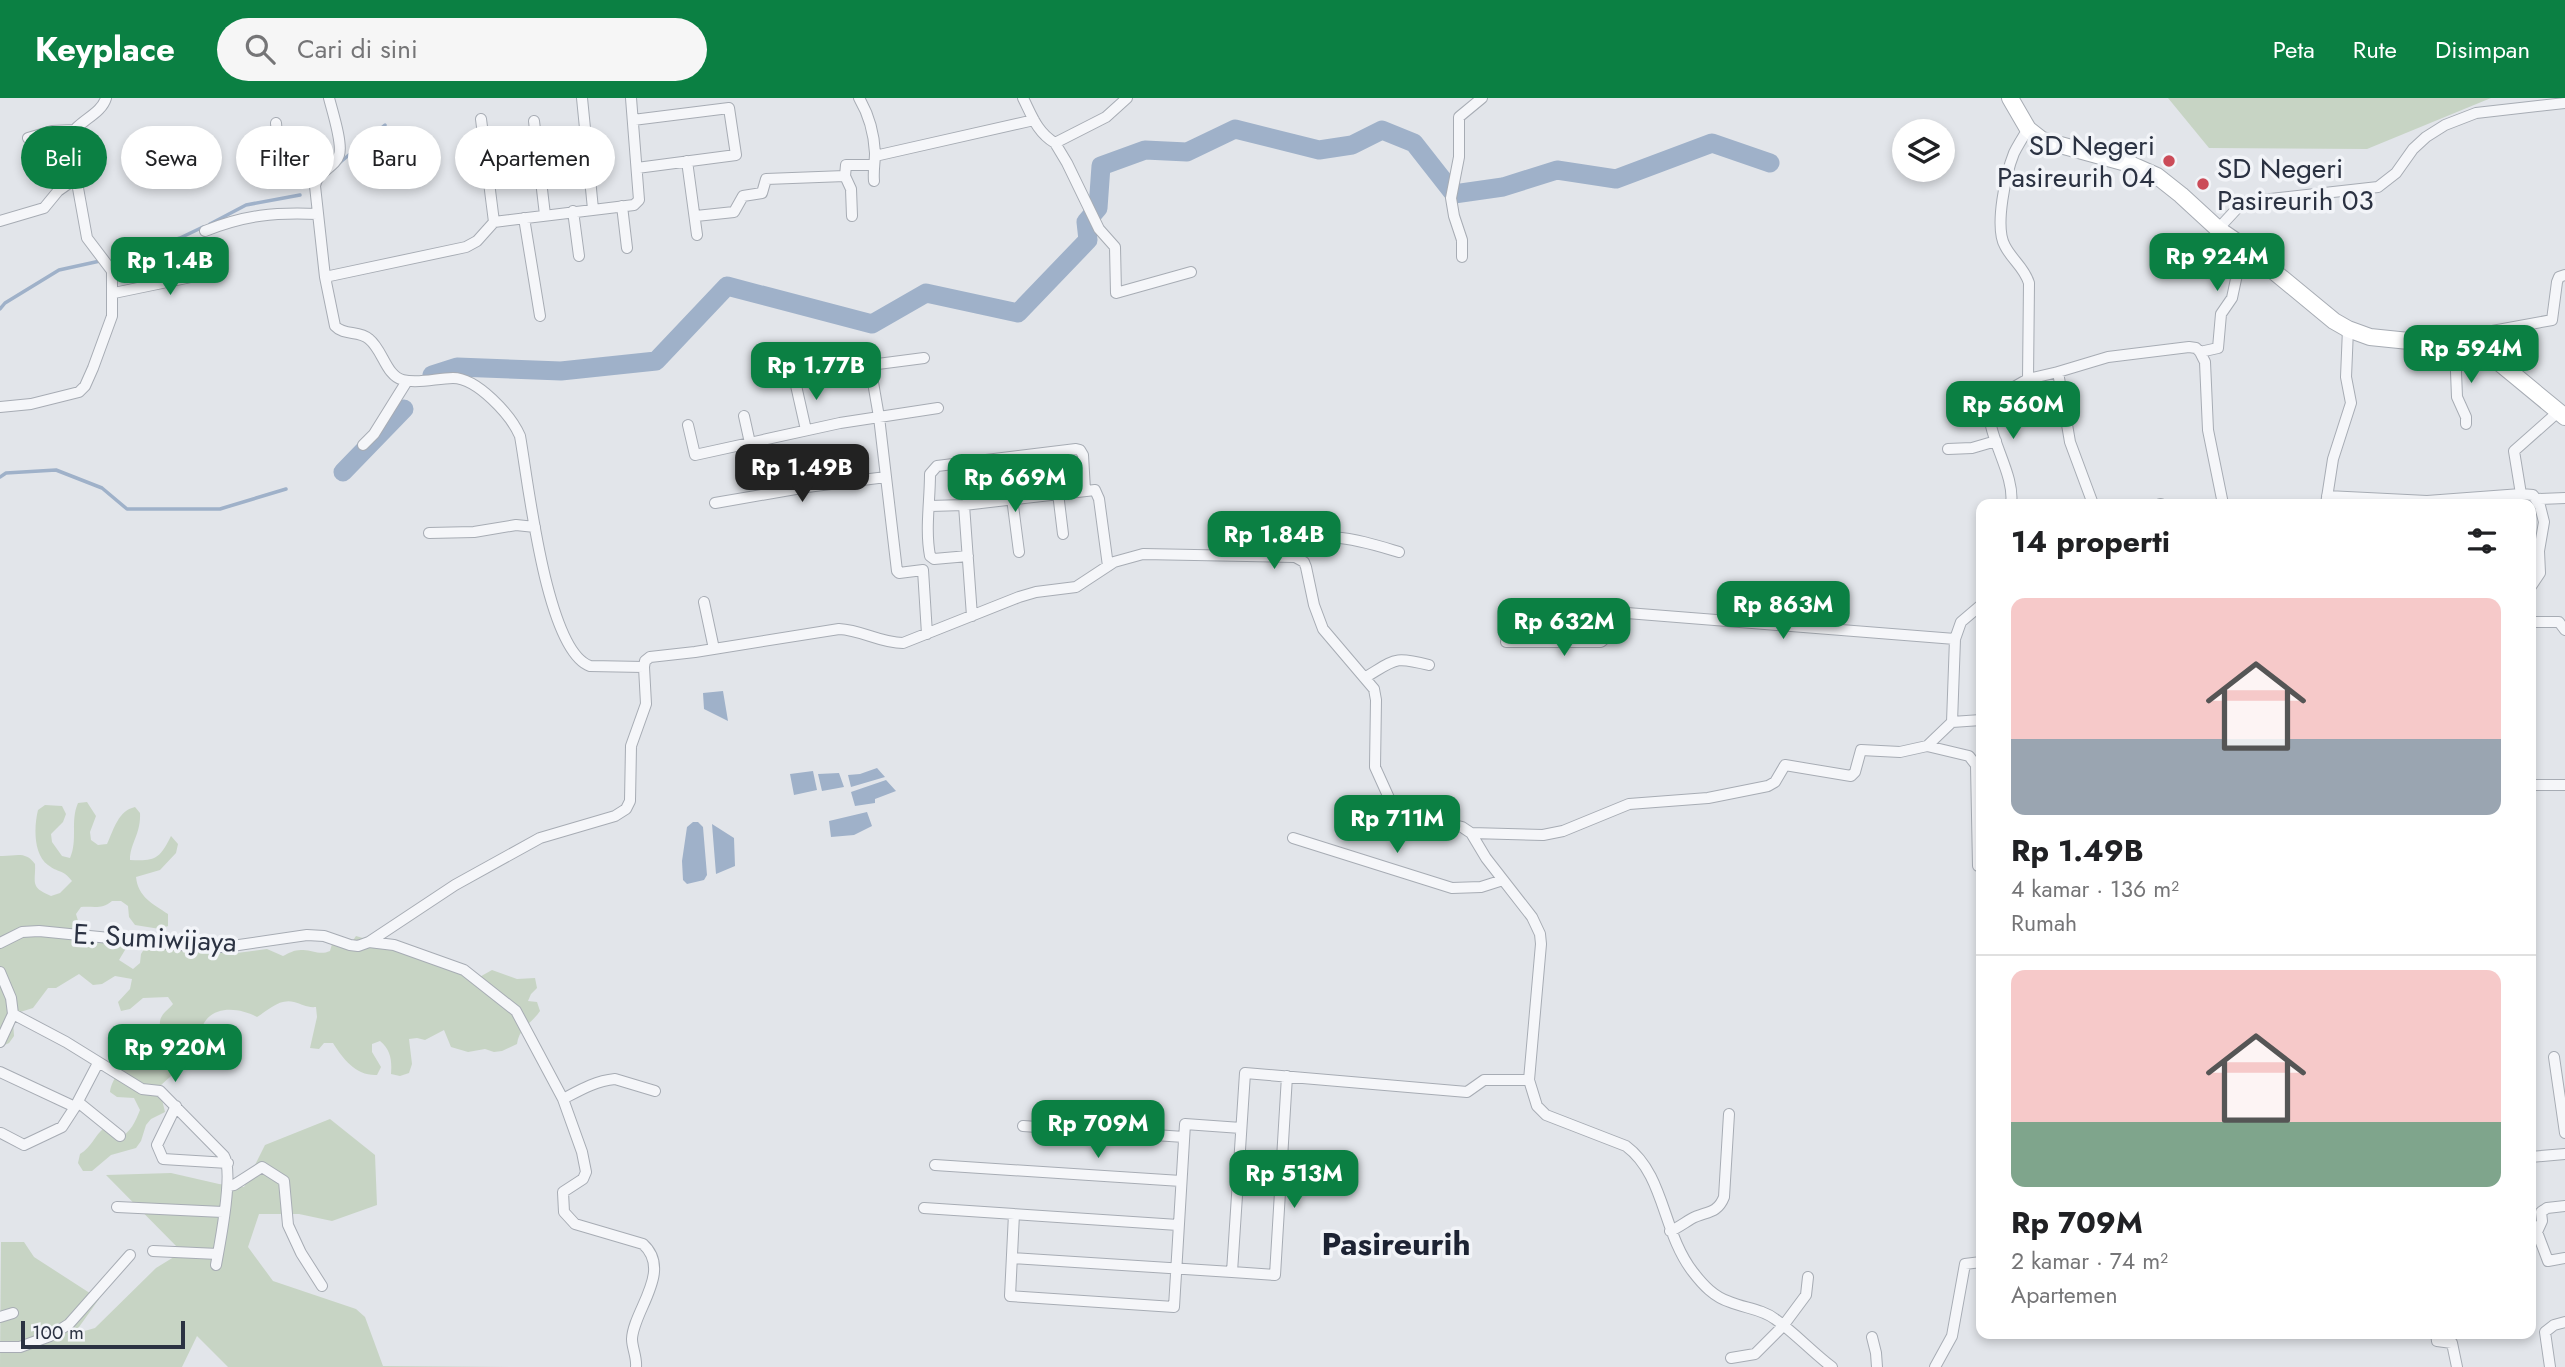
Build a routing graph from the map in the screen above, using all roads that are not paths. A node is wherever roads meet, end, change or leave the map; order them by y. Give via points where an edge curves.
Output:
1 (106, 98) edge
2 (330, 98) edge
3 (582, 98) edge
4 (631, 98) edge
5 (859, 98) edge
6 (1023, 98) edge
7 (1127, 98) edge
8 (1482, 98) edge
9 (2010, 98) edge
10 (2565, 103) edge
11 (481, 119) dead end
12 (633, 120) junction
13 (1034, 120) junction
14 (534, 121) dead end
15 (276, 123) dead end
16 (78, 126) edge
17 (276, 126) edge
18 (2028, 129) junction
19 (1055, 143) junction
20 (874, 160) junction
21 (687, 162) junction
22 (334, 163) edge
23 (637, 168) junction
24 (845, 176) junction
25 (874, 181) dead end
26 (61, 189) edge
27 (77, 189) edge
28 (316, 189) edge
29 (622, 206) junction
30 (593, 209) junction
31 (573, 211) junction
32 (318, 214) junction
33 (545, 215) junction
34 (696, 216) junction
35 (852, 216) dead end
36 (524, 218) junction
37 (0, 221) edge
38 (494, 222) junction
39 (2218, 229) junction
40 (205, 231) dead end
41 (697, 235) dead end
42 (2243, 246) junction
43 (627, 248) dead end
44 (579, 256) dead end
45 (1462, 257) dead end
46 (220, 271) dead end
47 (1191, 272) dead end
48 (2565, 275) edge
49 (325, 277) junction
50 (114, 293) junction
51 (540, 316) dead end
52 (2348, 329) junction
53 (2455, 346) junction
54 (2477, 348) junction
55 (2200, 352) junction
56 (924, 358) dead end
57 (870, 365) junction
58 (2059, 372) junction
59 (827, 375) dead end
60 (2028, 379) junction
61 (407, 381) junction
62 (795, 381) dead end
63 (0, 407) edge
64 (938, 408) dead end
65 (2562, 414) edge
66 (744, 416) dead end
67 (879, 417) junction
68 (2466, 424) dead end
69 (688, 425) dead end
70 (806, 430) junction
71 (1996, 442) junction
72 (750, 443) junction
73 (363, 445) dead end
74 (1948, 449) dead end
75 (886, 477) junction
76 (1085, 490) junction
77 (1058, 494) junction
78 (2521, 494) junction
79 (1012, 498) junction
80 (2565, 498) edge
81 (2011, 499) edge
82 (2090, 499) edge
83 (2222, 499) edge
84 (2327, 499) edge
85 (2454, 499) edge
86 (2537, 499) junction
87 (715, 503) dead end
88 (964, 505) junction
89 (930, 506) junction
90 (535, 527) junction
91 (429, 533) dead end
92 (1063, 534) dead end
93 (1019, 552) dead end
94 (1399, 552) dead end
95 (1282, 555) junction
96 (968, 556) junction
97 (1108, 566) junction
98 (2536, 581) edge
99 (704, 602) dead end
100 (1976, 609) edge
101 (972, 616) junction
102 (2536, 622) edge
103 (2563, 624) edge
104 (927, 634) junction
105 (1955, 639) junction
106 (1506, 642) dead end
107 (714, 649) junction
108 (1429, 665) dead end
109 (644, 667) junction
110 (1366, 677) junction
111 (1976, 720) edge
112 (1952, 722) junction
113 (1927, 746) junction
114 (1976, 765) edge
115 (2536, 785) edge
116 (2565, 785) edge
117 (1471, 833) junction
118 (1293, 838) dead end
119 (1503, 880) junction
120 (369, 942) junction
121 (0, 943) edge
122 (0, 972) edge
123 (13, 1014) junction
124 (0, 1042) edge
125 (2554, 1057) dead end
126 (98, 1063) junction
127 (0, 1072) edge
128 (1287, 1076) junction
129 (1529, 1080) junction
130 (655, 1091) dead end
131 (563, 1099) junction
132 (76, 1105) junction
133 (176, 1106) junction
134 (1730, 1114) dead end
135 (1023, 1126) dead end
136 (1241, 1128) junction
137 (1, 1133) edge
138 (2565, 1133) edge
139 (120, 1136) dead end
140 (1184, 1137) junction
141 (2565, 1154) edge
142 (2536, 1156) edge
143 (228, 1163) junction
144 (935, 1165) dead end
145 (1239, 1172) junction
146 (1281, 1175) junction
147 (1181, 1181) junction
148 (228, 1186) junction
149 (117, 1206) dead end
150 (2565, 1206) edge
151 (924, 1208) dead end
152 (2547, 1208) junction
153 (2536, 1210) edge
154 (223, 1212) junction
155 (1014, 1214) junction
156 (1178, 1225) junction
157 (2536, 1228) edge
158 (1670, 1231) junction
159 (2536, 1234) edge
160 (153, 1251) dead end
161 (130, 1255) dead end
162 (1012, 1258) junction
163 (2565, 1258) edge
164 (1976, 1263) edge
165 (1176, 1269) junction
166 (1233, 1272) junction
167 (1808, 1277) dead end
168 (322, 1286) dead end
169 (13, 1312) dead end
170 (0, 1317) edge
171 (2565, 1322) edge
172 (1783, 1326) junction
173 (1872, 1337) dead end
174 (2437, 1339) edge
175 (0, 1346) edge
176 (1755, 1354) junction
177 (1731, 1358) dead end
178 (636, 1367) edge
179 (1753, 1367) edge
180 (1832, 1367) edge
181 (1877, 1367) edge
182 (1935, 1367) edge
183 (2457, 1367) edge
184 (2550, 1367) edge

1 - 16 street via 103,106
2 - 22 street via 340,151
3 - 30 street
4 - 12 street
5 - 20 street via 869,115
6 - 13 street
7 - 19 street via 1106,117
8 - 45 street via 1459,117 1459,157 1452,194
9 - 18 main road
10 - 39 street via 2462,118 2426,137 2378,187 2243,202
11 - 38 street
12 - 21 street via 729,108 736,155
12 - 23 street
13 - 19 street via 1043,136
13 - 20 street
14 - 33 street
15 - 17 street
18 - 39 main road via 2042,140 2157,176
18 - 60 street via 2011,163 2001,232 2004,246 2029,283
19 - 47 street via 1095,221 1115,247 1116,293
20 - 24 street via 846,165
20 - 25 street
21 - 23 street
21 - 34 street
23 - 29 street via 639,200
24 - 34 street via 766,179 762,193 743,197 732,213
24 - 35 street via 851,188
26 - 37 street via 44,208
27 - 50 street via 87,237 110,265
28 - 32 street
29 - 30 street
29 - 43 street
30 - 31 street
31 - 33 street
31 - 44 street
32 - 40 street via 264,214
32 - 49 street
33 - 36 street
34 - 41 street
36 - 38 street
36 - 51 street
38 - 49 street via 466,247
39 - 42 main road
42 - 52 main road
42 - 55 street via 2232,298 2221,314 2218,348
46 - 50 street
48 - 54 street via 2557,282 2552,320 2487,332
49 - 61 street via 337,329 367,337 393,374
50 - 63 street via 112,316 85,386 70,395
52 - 53 main road via 2370,337
52 - 84 street via 2346,368 2351,403 2333,459
53 - 54 main road
53 - 68 street via 2457,397
54 - 65 main road
55 - 58 street via 2189,347 2120,354
55 - 83 street via 2207,381 2208,430
56 - 57 street
57 - 59 street
57 - 67 street
58 - 60 street
58 - 82 street via 2067,430
60 - 71 street via 1991,400 1989,415
61 - 73 street
61 - 90 street via 472,382 509,416 520,436
62 - 70 street
64 - 67 street
65 - 78 street via 2514,451
66 - 72 street
67 - 70 street
67 - 75 street
69 - 72 street via 695,455
70 - 72 street
71 - 74 street
71 - 81 street
75 - 87 street
75 - 104 street via 897,571 923,569
76 - 77 street
76 - 89 street via 1080,450 1054,450 937,466 930,474
76 - 97 street via 1097,492
77 - 79 street
77 - 92 street
78 - 85 street
78 - 86 street
79 - 88 street
79 - 93 street
80 - 86 street
86 - 98 street via 2544,522
88 - 89 street
88 - 96 street
89 - 96 street via 930,556
90 - 91 street
90 - 109 street via 549,592 578,659 590,666
94 - 95 street via 1366,542 1319,538 1298,542
95 - 97 street via 1159,552 1131,556
95 - 110 street via 1304,562 1319,622
96 - 101 street
97 - 101 street via 1076,587 1036,592
99 - 107 street
100 - 105 street via 1961,622
101 - 104 street
102 - 103 street
104 - 107 street via 891,643 839,629
105 - 106 street via 1627,614 1620,615 1601,642
105 - 112 street
107 - 109 street via 650,657
108 - 110 street via 1401,658
109 - 120 street via 646,704 631,746 626,809 540,838 455,885
110 - 117 street via 1376,700 1376,767 1389,798 1403,811
111 - 112 street
112 - 113 street
113 - 114 street via 1969,756
113 - 117 street via 1900,752 1861,750 1852,776 1785,765 1768,786 1708,798 1629,804 1543,835
115 - 116 street
117 - 119 street
118 - 119 street via 1452,888 1481,887
119 - 129 street via 1540,934
120 - 121 street, E. Sumiwijaya via 358,946 307,935 200,947 39,931 22,932
120 - 131 street, E. Sumiwijaya via 394,945 464,970 508,1003
122 - 123 street
123 - 124 street
123 - 126 street
125 - 138 street
126 - 132 street
126 - 133 street via 142,1089 160,1091
127 - 132 street
128 - 129 street via 1467,1092 1484,1080
128 - 136 street via 1245,1073
128 - 146 street
129 - 158 street via 1535,1101 1546,1115 1635,1153 1650,1171
130 - 131 street via 615,1079 587,1086
131 - 178 street, E. Sumiwijaya via 586,1166 583,1179 563,1192 564,1212 575,1224 643,1244 652,1257 653,1277 632,1340
132 - 137 street via 62,1127 24,1145
132 - 139 street
133 - 143 street
133 - 143 street via 158,1146 163,1160
134 - 158 street via 1720,1206
135 - 140 street
136 - 140 street via 1185,1124
136 - 145 street
140 - 147 street
141 - 142 street
143 - 148 street
144 - 147 street
145 - 146 street
145 - 166 street
146 - 166 street via 1275,1275
147 - 156 street
148 - 154 street
148 - 168 street via 262,1167 284,1181 288,1225
149 - 154 street
150 - 152 street
151 - 155 street
152 - 153 street
152 - 157 street
154 - 160 street via 217,1259
155 - 156 street
155 - 162 street
156 - 165 street
158 - 172 street via 1685,1261 1706,1287
159 - 163 street via 2548,1261
161 - 175 street via 69,1324 20,1347
162 - 165 street
162 - 165 street via 1010,1296 1174,1307
164 - 182 street via 1965,1264 1952,1336
165 - 166 street
167 - 172 street via 1805,1295
169 - 170 street
171 - 184 street via 2545,1332
172 - 176 street
172 - 180 street
173 - 181 street
174 - 183 street via 2452,1343
176 - 177 street
176 - 179 street

